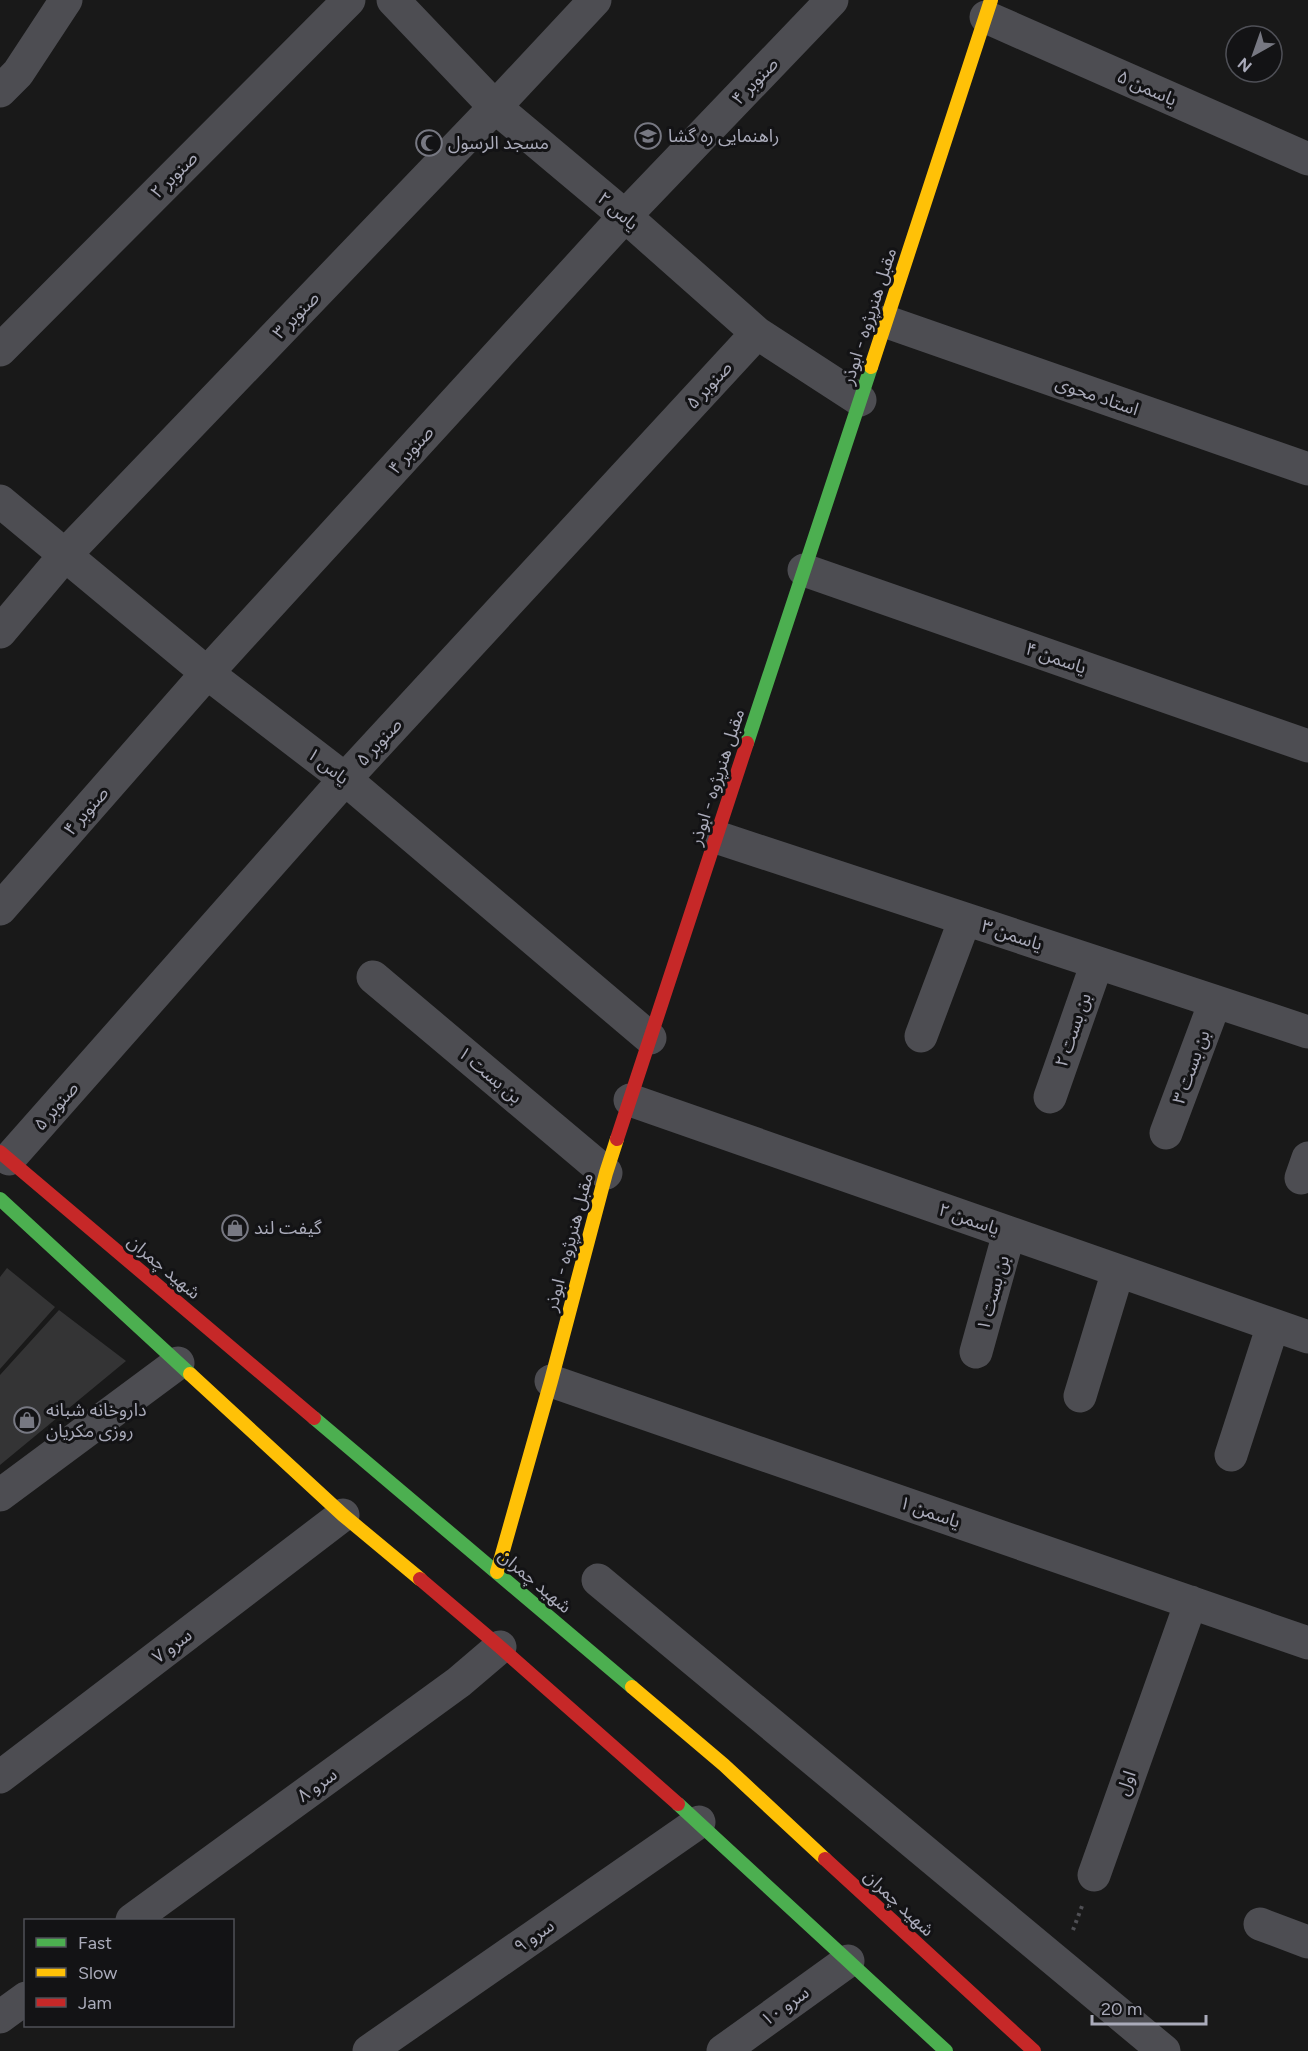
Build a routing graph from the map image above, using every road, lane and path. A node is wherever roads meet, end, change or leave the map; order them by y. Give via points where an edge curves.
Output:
1 (66, 0) edge
2 (349, 0) edge
3 (393, 0) edge
4 (595, 0) edge
5 (832, 0) edge
6 (988, 9) edge
7 (0, 91) edge
8 (495, 107) junction
9 (1308, 159) edge
10 (625, 216) junction
11 (887, 322) junction
12 (757, 333) junction
13 (0, 350) edge
14 (860, 400) junction
15 (1308, 469) edge
16 (0, 501) edge
17 (65, 555) junction
18 (804, 570) junction
19 (0, 633) edge
20 (207, 673) junction
21 (1308, 746) edge
22 (345, 779) junction
23 (716, 837) junction
24 (0, 909) edge
25 (965, 919) junction
26 (1097, 963) junction
27 (373, 977) dead end
28 (1215, 1002) junction
29 (1308, 1032) edge
30 (921, 1036) dead end
31 (650, 1038) junction
32 (1050, 1097) dead end
33 (630, 1100) junction
34 (1166, 1133) dead end
35 (5, 1156) edge
36 (606, 1173) junction
37 (0, 1198) edge
38 (1009, 1233) junction
39 (1118, 1271) junction
40 (1273, 1325) junction
41 (1308, 1337) edge
42 (976, 1352) dead end
43 (178, 1363) junction
44 (551, 1382) junction
45 (1080, 1395) dead end
46 (1231, 1455) dead end
47 (0, 1495) edge
48 (343, 1515) junction
49 (497, 1572) junction
50 (598, 1580) dead end
51 (1191, 1602) junction
52 (1308, 1643) edge
53 (500, 1647) junction
54 (0, 1777) edge
55 (699, 1822) junction
56 (1094, 1875) joint
57 (133, 1919) edge
58 (1260, 1924) dead end
59 (1308, 1941) edge
60 (848, 1960) junction
61 (1061, 1964) junction
62 (24, 1999) edge
63 (0, 2017) edge
64 (369, 2051) edge
65 (723, 2051) edge
66 (946, 2051) edge
67 (1034, 2051) edge
68 (1164, 2051) edge

1 - 7 street via 18,73
2 - 13 street, صنوبر ۲
3 - 8 street, یاس ۲
4 - 8 street, صنوبر ۳
5 - 10 street, صنوبر ۴
6 - 9 street, یاسمن ۵
6 - 11 main road, مقبل هنرپژوه - ابوذر
8 - 10 street, یاس ۲
8 - 17 street, صنوبر ۳
10 - 12 street, یاس ۲
10 - 20 street, صنوبر ۴
11 - 14 main road, مقبل هنرپژوه - ابوذر
11 - 15 street, استاد محوی
12 - 14 street, یاس ۲
12 - 22 street, صنوبر ۵
14 - 18 main road, مقبل هنرپژوه - ابوذر
16 - 17 street, یاس ۱
17 - 19 street, صنوبر ۳
17 - 20 street, یاس ۱
18 - 21 street, یاسمن ۴
18 - 23 main road, مقبل هنرپژوه - ابوذر
20 - 22 street, یاس ۱
20 - 24 street, صنوبر ۴
22 - 31 street, یاس ۱
22 - 35 street, صنوبر ۵
23 - 25 street, یاسمن ۳
23 - 31 main road, مقبل هنرپژوه - ابوذر
25 - 26 street, یاسمن ۳
25 - 30 street
26 - 28 street, یاسمن ۳
26 - 32 street, بن بست ۲
27 - 36 street, بن بست ۱
28 - 29 street, یاسمن ۳
28 - 34 street, بن بست ۳
31 - 33 main road, مقبل هنرپژوه - ابوذر
33 - 36 main road, مقبل هنرپژوه - ابوذر
33 - 38 street, یاسمن ۲
35 - 49 main road, شهید چمران
36 - 44 main road, مقبل هنرپژوه - ابوذر
37 - 43 main road
38 - 39 street, یاسمن ۲
38 - 42 street, بن بست ۱
39 - 40 street, یاسمن ۲
39 - 45 street
40 - 41 street, یاسمن ۲
40 - 46 street
43 - 47 street
43 - 48 main road
44 - 49 main road, مقبل هنرپژوه - ابوذر
44 - 51 street, یاسمن ۱
48 - 53 main road
48 - 54 street, سرو ۷
49 - 67 main road, شهید چمران via 724,1765
50 - 61 street
51 - 52 street, یاسمن ۱
51 - 56 street, اول
53 - 55 main road
53 - 57 street, سرو ۸ via 459,1682
55 - 60 main road
55 - 64 street, سرو ۹
56 - 61 path
58 - 59 street
60 - 65 street, سرو ۱۰
60 - 66 main road
61 - 68 street
62 - 63 street

